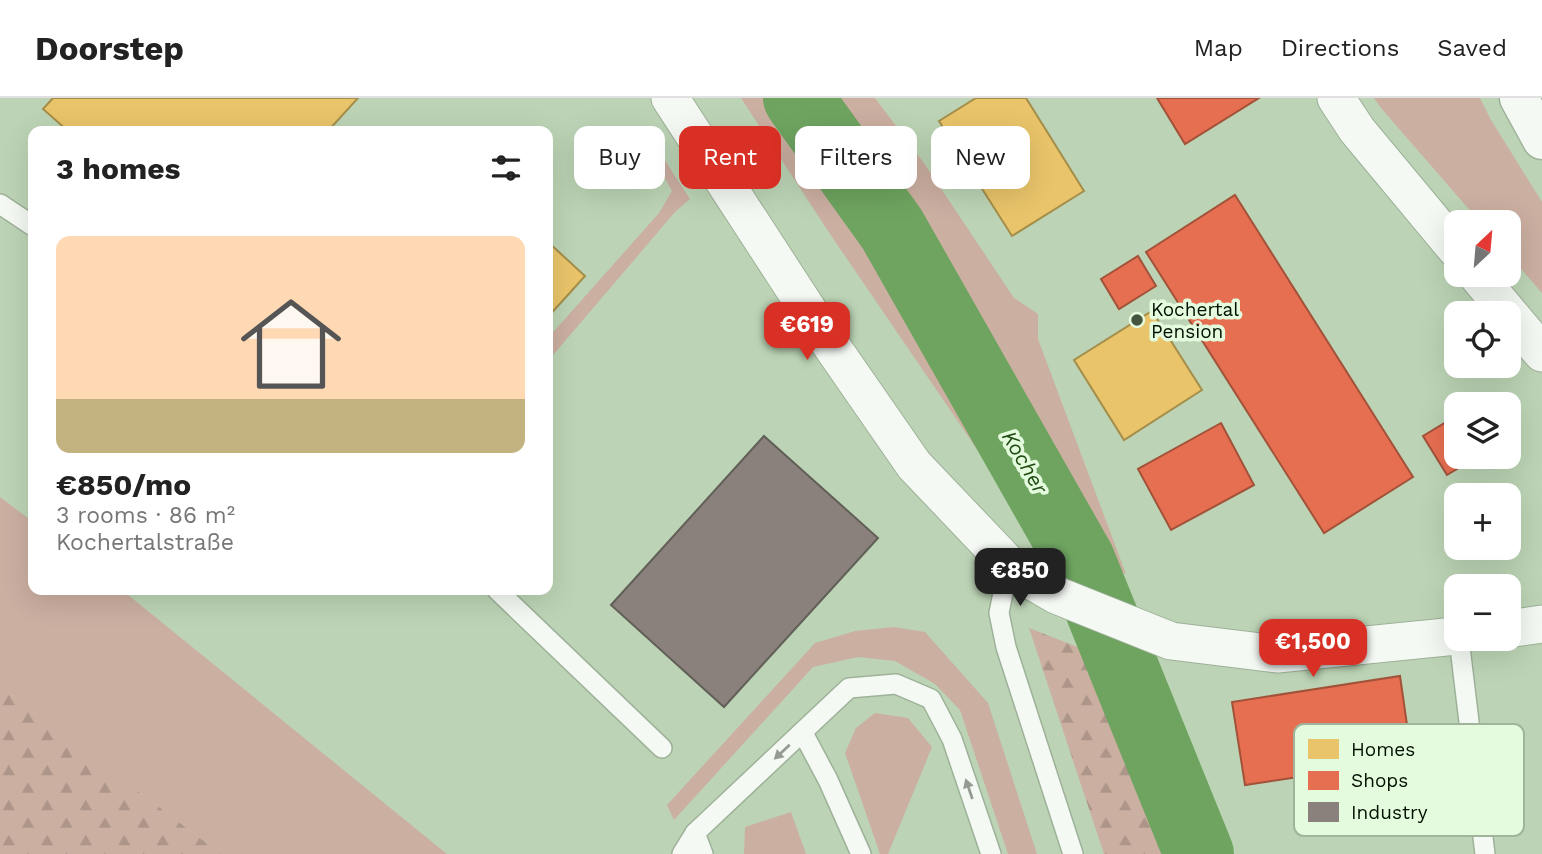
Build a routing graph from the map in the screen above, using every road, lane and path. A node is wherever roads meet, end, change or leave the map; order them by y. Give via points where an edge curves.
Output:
1 (670, 98) edge
2 (1336, 98) edge
3 (1519, 98) edge
4 (1542, 140) edge
5 (0, 204) edge
6 (28, 223) edge
7 (1444, 235) edge
8 (1487, 287) edge
9 (1542, 353) edge
10 (1015, 571) junction
11 (501, 595) edge
12 (1542, 624) edge
13 (1521, 627) edge
14 (1444, 638) edge
15 (1459, 651) edge
16 (1468, 724) edge
17 (803, 733) junction
18 (662, 748) dead end
19 (695, 833) junction
20 (1483, 836) edge
21 (682, 854) edge
22 (703, 854) edge
23 (861, 854) edge
24 (991, 854) edge
25 (1073, 854) edge
26 (1485, 854) edge

1 - 10 street via 914,464
2 - 7 street
3 - 4 street
5 - 6 lane
8 - 9 street
10 - 14 street via 1056,595 1171,640 1277,654
10 - 25 lane via 1004,588 1001,624
11 - 18 lane
12 - 13 street
15 - 16 lane
17 -> 19 lane
17 - 23 lane
24 -> 17 lane via 952,739 931,699 896,684 849,688
19 - 21 lane
19 - 22 lane
20 - 26 lane

